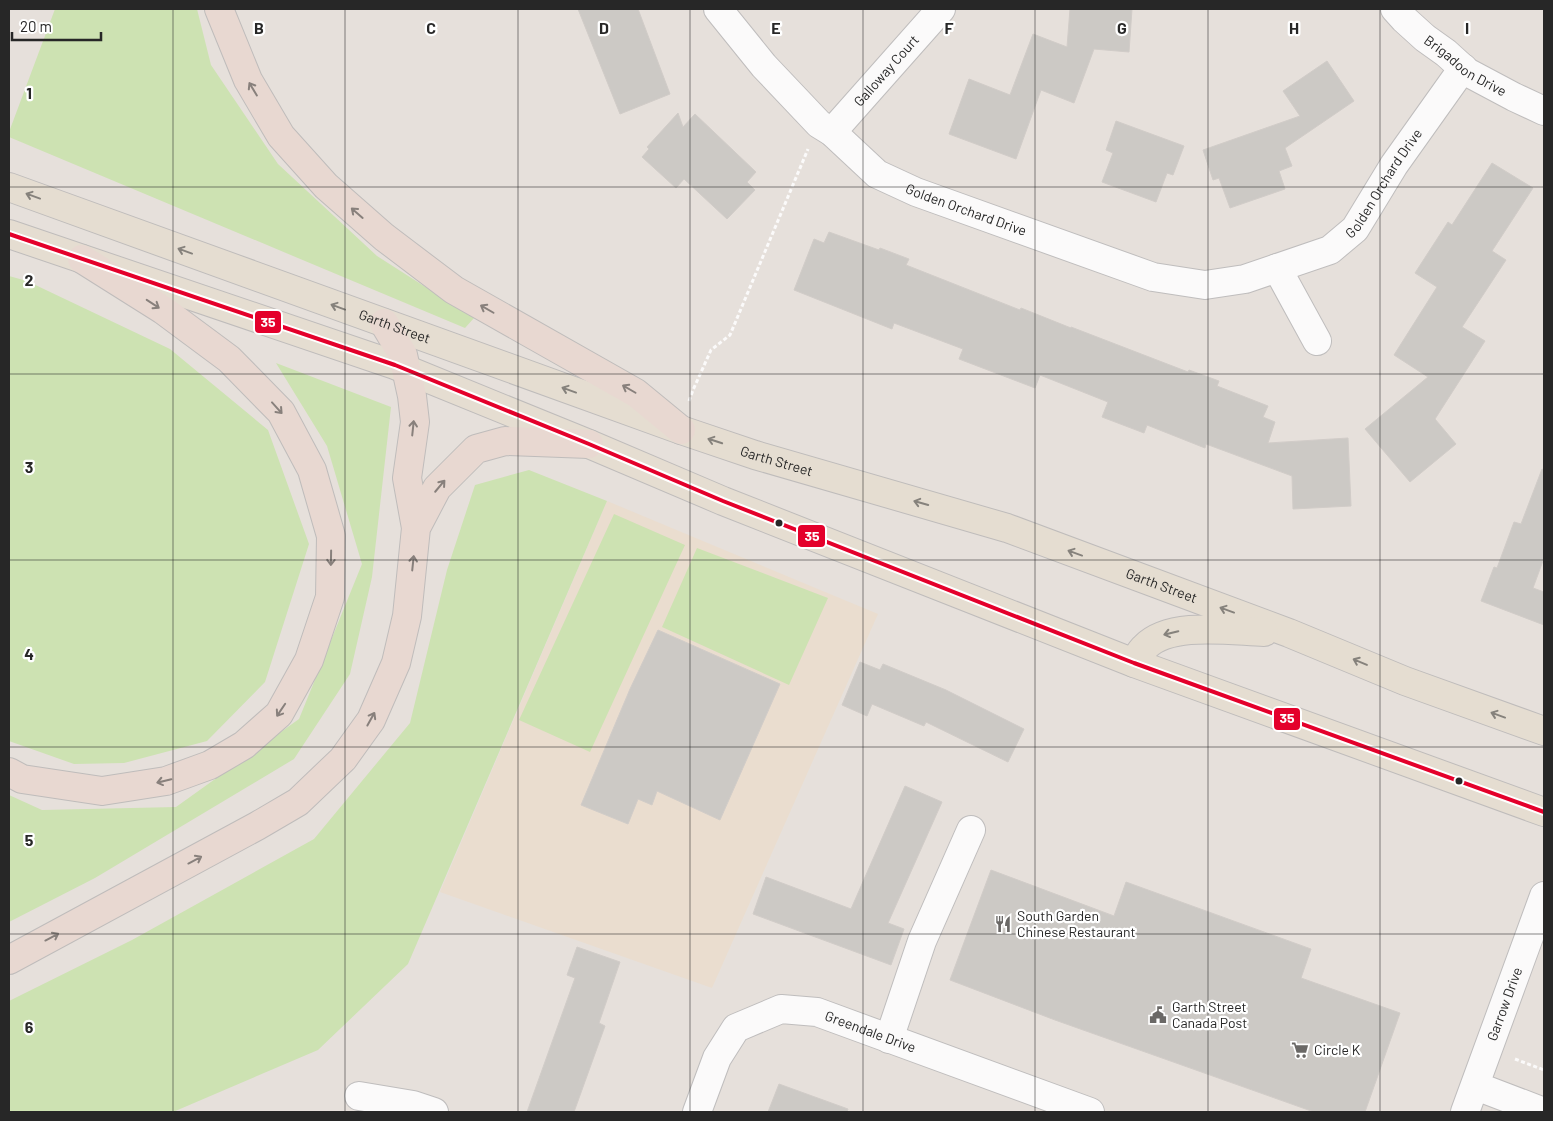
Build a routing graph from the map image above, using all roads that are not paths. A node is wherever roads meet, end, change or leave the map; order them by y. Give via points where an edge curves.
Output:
1 (219, 9) edge
2 (718, 9) edge
3 (941, 9) edge
4 (1395, 9) edge
5 (1463, 68) junction
6 (1544, 111) edge
7 (825, 128) junction
8 (9, 187) edge
9 (9, 234) edge
10 (82, 259) junction
11 (1277, 268) junction
12 (384, 323) junction
13 (1317, 341) dead end
14 (407, 370) junction
15 (681, 430) junction
16 (589, 444) junction
17 (416, 528) junction
18 (1289, 633) junction
19 (1134, 663) junction
20 (1544, 731) edge
21 (9, 772) edge
22 (1544, 812) edge
23 (971, 830) dead end
24 (1544, 896) edge
25 (9, 960) edge
26 (890, 1039) junction
27 (1476, 1086) junction
28 (359, 1096) dead end
29 (434, 1112) edge
30 (697, 1112) edge
31 (1090, 1112) edge
32 (1465, 1112) edge
33 (1544, 1112) edge

15 -> 1 highway via 636,393 454,290 384,237 326,186 281,136 248,80
2 - 7 street, Golden Orchard Drive via 764,66
3 - 7 street, Galloway Court
4 - 5 street, Brigadoon Drive
5 - 6 street, Brigadoon Drive
5 - 11 street, Golden Orchard Drive via 1394,164 1355,229 1330,250
7 - 11 street, Golden Orchard Drive via 877,174 916,192 1153,277 1205,285 1246,279
12 -> 8 main road, Garth Street
9 - 10 main road
10 - 14 main road
10 -> 21 highway via 163,310 229,359 281,412 312,470 331,536 330,597 309,660 279,714 244,744 210,765 166,781 102,791 22,779
11 - 13 street
12 - 14 highway via 403,355
15 -> 12 main road, Garth Street
14 - 16 main road
17 -> 14 highway via 407,478 415,422
18 -> 15 main road, Garth Street via 1007,528 755,455
17 -> 16 highway via 437,488 476,449 505,441
16 - 19 main road
25 -> 17 highway via 298,802 343,759 372,720 396,663 407,616
18 -> 19 main road via 1189,629 1160,636 1144,647
20 -> 18 main road, Garth Street via 1405,681
19 - 22 main road
23 - 26 street via 922,941
24 - 27 street, Garrow Drive
26 - 30 street, Greendale Drive via 817,1012 782,1009 736,1028 717,1058
26 - 31 street, Greendale Drive
27 - 32 street, Garrow Drive
27 - 33 street
28 - 29 street

